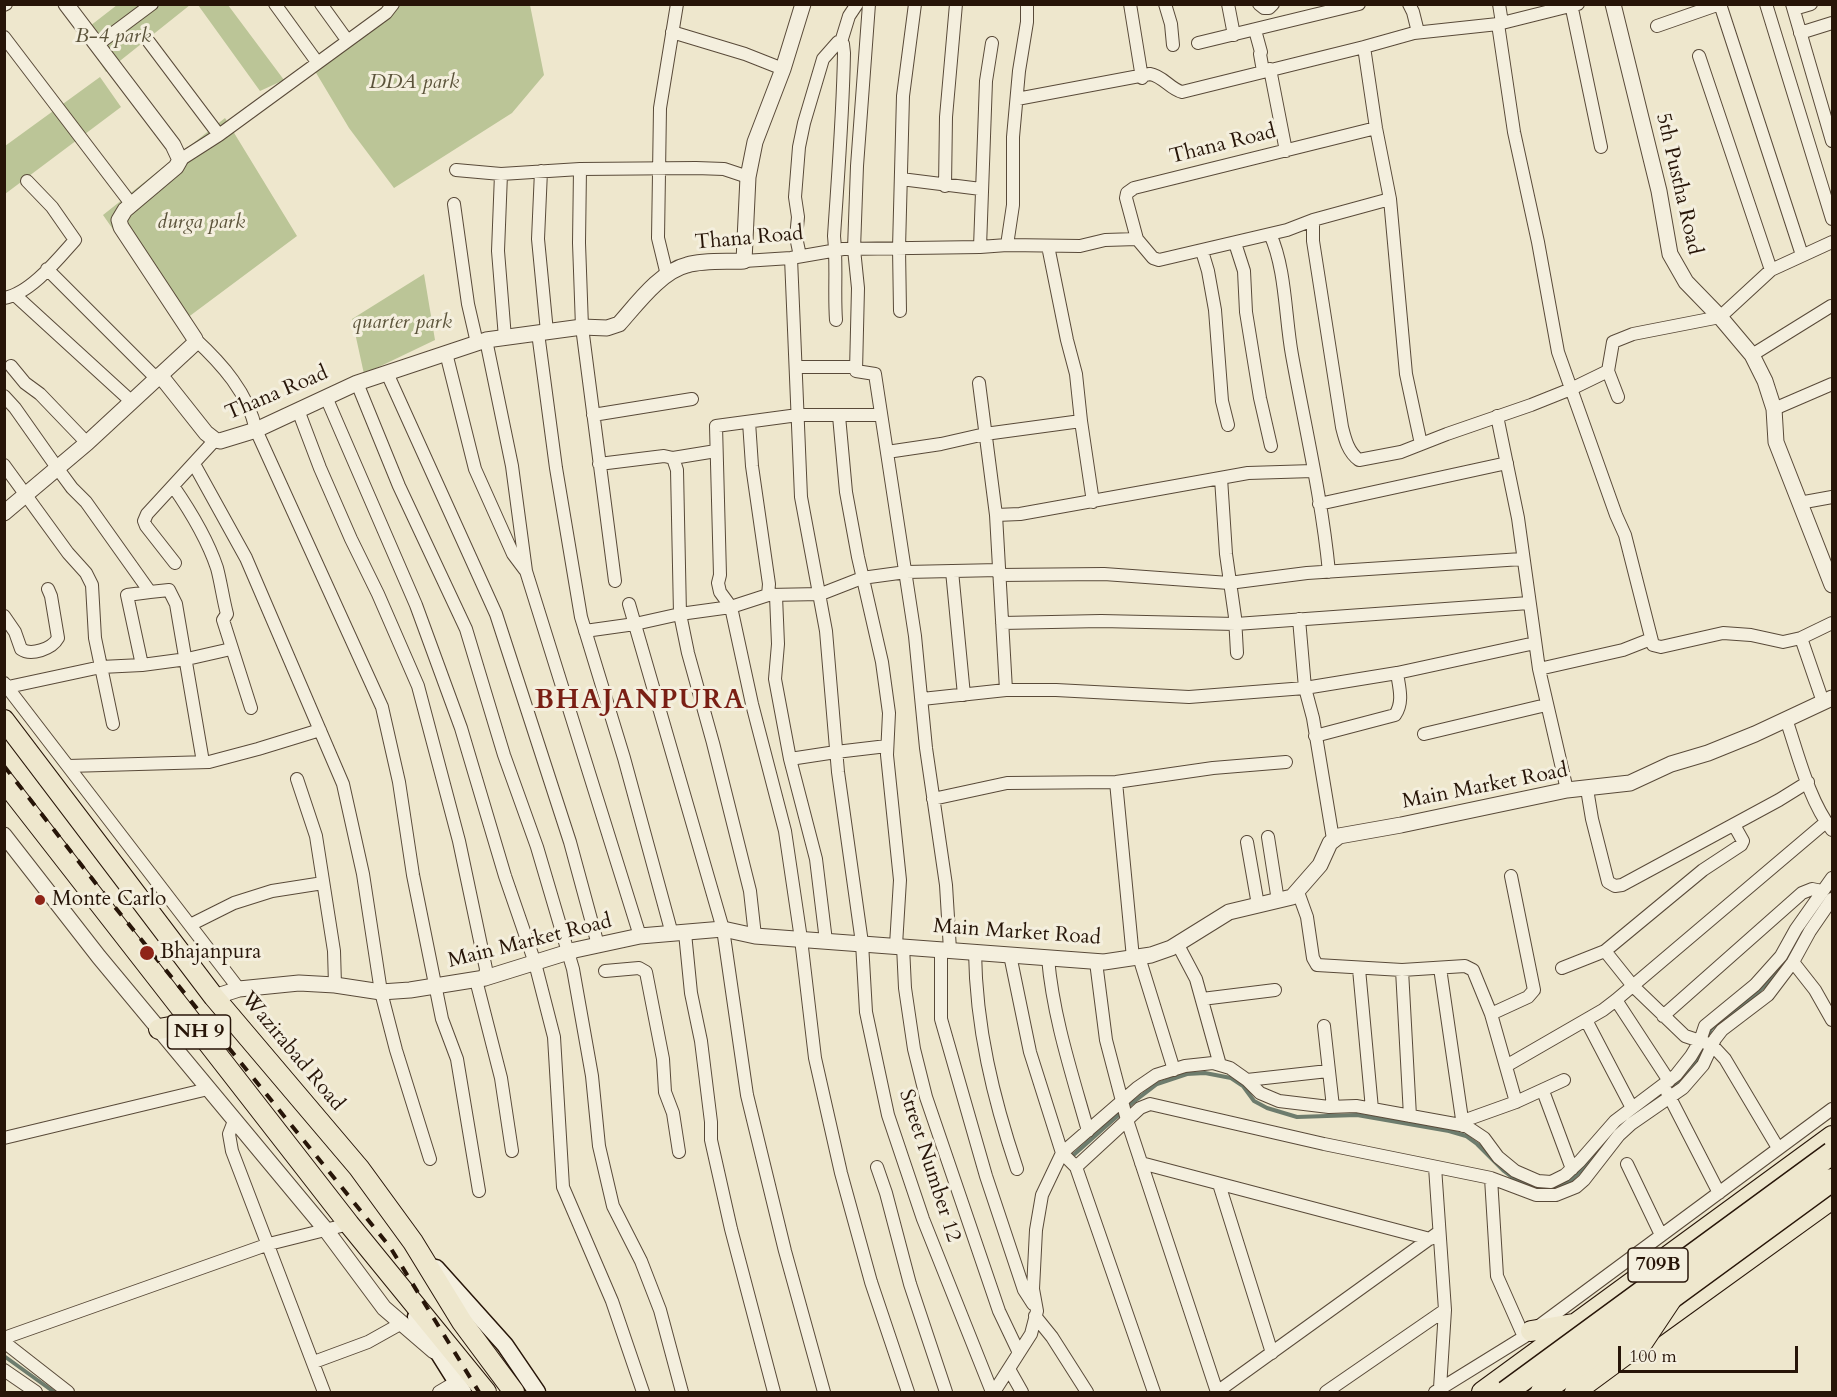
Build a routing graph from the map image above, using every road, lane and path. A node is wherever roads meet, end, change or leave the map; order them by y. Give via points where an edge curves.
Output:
1 (66, 4) edge
2 (152, 4) edge
3 (275, 4) edge
4 (321, 4) edge
5 (676, 4) edge
6 (803, 4) edge
7 (857, 4) edge
8 (869, 4) edge
9 (915, 4) edge
10 (956, 4) edge
11 (1027, 4) edge
12 (1130, 4) edge
13 (1164, 4) edge
14 (1228, 4) edge
15 (1259, 4) edge
16 (1273, 4) edge
17 (1359, 4) edge
18 (1409, 4) edge
19 (1499, 4) edge
20 (1766, 4) edge
21 (1811, 4) edge
22 (1574, 5) edge
23 (1614, 5) edge
24 (1720, 5) edge
25 (394, 6) edge
26 (1793, 7) edge
27 (1500, 24) junction
28 (1833, 24) edge
29 (1657, 26) dead end
30 (1255, 30) junction
31 (672, 32) junction
32 (1418, 32) junction
33 (1800, 33) junction
34 (1234, 35) junction
35 (4, 37) edge
36 (347, 40) junction
37 (148, 42) dead end
38 (841, 42) junction
39 (992, 43) dead end
40 (1197, 44) dead end
41 (97, 45) junction
42 (1173, 45) dead end
43 (1364, 47) junction
44 (1699, 56) dead end
45 (317, 62) junction
46 (783, 69) junction
47 (1267, 70) junction
48 (1142, 78) junction
49 (1017, 99) junction
50 (1829, 117) edge
51 (1376, 128) junction
52 (219, 135) junction
53 (1833, 141) edge
54 (1601, 147) dead end
55 (1286, 151) junction
56 (180, 160) junction
57 (659, 167) junction
58 (580, 169) junction
59 (456, 170) dead end
60 (541, 171) junction
61 (501, 174) junction
62 (748, 177) junction
63 (901, 179) junction
64 (27, 181) dead end
65 (945, 186) junction
66 (981, 189) junction
67 (1390, 200) junction
68 (454, 204) dead end
69 (132, 205) junction
70 (1833, 219) edge
71 (1313, 220) junction
72 (1270, 234) junction
73 (1137, 239) junction
74 (1833, 242) edge
75 (1235, 243) junction
76 (1007, 245) junction
77 (1048, 246) junction
78 (980, 247) junction
79 (899, 248) junction
80 (854, 249) junction
81 (836, 250) junction
82 (1202, 251) junction
83 (1802, 255) junction
84 (796, 257) junction
85 (744, 261) junction
86 (47, 269) junction
87 (1771, 270) junction
88 (667, 275) junction
89 (10, 297) edge
90 (1831, 306) edge
91 (900, 311) dead end
92 (1720, 317) junction
93 (836, 320) dead end
94 (582, 327) junction
95 (542, 333) junction
96 (505, 338) junction
97 (195, 339) junction
98 (482, 342) junction
99 (446, 353) junction
100 (1752, 356) junction
101 (11, 366) dead end
102 (856, 367) junction
103 (795, 368) junction
104 (1608, 371) junction
105 (387, 373) junction
106 (159, 377) junction
107 (357, 383) junction
108 (979, 383) dead end
109 (1833, 384) edge
110 (1571, 389) junction
111 (4, 396) edge
112 (326, 397) junction
113 (1618, 397) dead end
114 (692, 399) dead end
115 (132, 402) junction
116 (1774, 409) junction
117 (298, 410) junction
118 (592, 415) junction
119 (798, 415) junction
120 (881, 415) junction
121 (839, 416) junction
122 (1497, 416) junction
123 (1081, 421) junction
124 (749, 422) junction
125 (1228, 425) dead end
126 (256, 430) junction
127 (985, 434) junction
128 (215, 440) junction
129 (87, 443) junction
130 (1421, 444) junction
131 (1271, 446) dead end
132 (716, 451) junction
133 (887, 452) junction
134 (673, 458) junction
135 (1507, 463) junction
136 (194, 464) junction
137 (599, 464) junction
138 (4, 465) edge
139 (58, 469) junction
140 (1313, 471) junction
141 (1221, 478) junction
142 (173, 486) junction
143 (26, 495) junction
144 (1833, 497) edge
145 (1093, 502) junction
146 (1799, 502) junction
147 (1319, 504) junction
148 (4, 513) edge
149 (996, 515) junction
150 (1522, 560) junction
151 (175, 563) dead end
152 (526, 571) junction
153 (952, 571) junction
154 (906, 572) junction
155 (999, 572) junction
156 (1329, 572) junction
157 (862, 578) junction
158 (615, 581) dead end
159 (1229, 583) junction
160 (1833, 585) edge
161 (48, 589) dead end
162 (150, 592) junction
163 (821, 594) junction
164 (772, 596) junction
165 (1529, 603) junction
166 (629, 604) dead end
167 (731, 608) junction
168 (680, 614) junction
169 (4, 616) edge
170 (1299, 619) junction
171 (1002, 622) junction
172 (1833, 623) edge
173 (635, 624) junction
174 (1236, 624) junction
175 (585, 631) junction
176 (1801, 638) junction
177 (1652, 639) junction
178 (1535, 643) junction
179 (231, 649) junction
180 (1237, 653) dead end
181 (186, 659) junction
182 (142, 665) junction
183 (101, 667) junction
184 (1539, 669) junction
185 (1397, 673) junction
186 (6, 685) edge
187 (1305, 688) junction
188 (1006, 690) junction
189 (964, 694) junction
190 (922, 699) junction
191 (1828, 700) edge
192 (1546, 705) junction
193 (252, 708) dead end
194 (1786, 719) junction
195 (4, 720) edge
196 (113, 724) dead end
197 (320, 730) junction
198 (1424, 734) dead end
199 (1316, 736) junction
200 (887, 746) junction
201 (836, 752) junction
202 (790, 759) junction
203 (203, 762) junction
204 (1286, 762) dead end
205 (68, 766) junction
206 (297, 779) dead end
207 (4, 781) edge
208 (1116, 782) junction
209 (1808, 782) junction
210 (1587, 789) junction
211 (1567, 790) junction
212 (933, 799) junction
213 (1734, 825) junction
214 (1829, 826) edge
215 (4, 836) edge
216 (1268, 837) dead end
217 (1333, 839) junction
218 (1247, 842) dead end
219 (1511, 876) dead end
220 (1833, 878) edge
221 (323, 883) junction
222 (1298, 892) junction
223 (1830, 898) edge
224 (1278, 901) junction
225 (1258, 905) junction
226 (190, 925) junction
227 (723, 929) junction
228 (678, 933) junction
229 (639, 936) junction
230 (754, 936) junction
231 (801, 939) junction
232 (826, 941) junction
233 (862, 943) junction
234 (598, 945) junction
235 (1178, 945) junction
236 (900, 946) junction
237 (946, 949) junction
238 (1605, 951) junction
239 (568, 952) junction
240 (975, 952) junction
241 (1010, 955) junction
242 (1136, 957) junction
243 (1047, 958) junction
244 (1096, 962) junction
245 (1793, 962) junction
246 (535, 963) junction
247 (1440, 968) junction
248 (1562, 968) dead end
249 (1359, 969) junction
250 (604, 970) dead end
251 (1402, 970) junction
252 (481, 979) junction
253 (335, 985) junction
254 (436, 986) junction
255 (1633, 986) junction
256 (239, 989) junction
257 (1275, 990) dead end
258 (381, 993) junction
259 (214, 997) junction
260 (1202, 999) junction
261 (1616, 1000) junction
262 (1491, 1014) junction
263 (1663, 1016) junction
264 (1586, 1020) junction
265 (1833, 1020) edge
266 (192, 1023) junction
267 (1324, 1026) dead end
268 (159, 1029) junction
269 (1706, 1043) junction
270 (1221, 1065) junction
271 (1506, 1066) junction
272 (1174, 1070) junction
273 (1328, 1071) junction
274 (1247, 1080) junction
275 (1564, 1080) dead end
276 (208, 1089) junction
277 (1668, 1089) junction
278 (1542, 1091) junction
279 (1516, 1102) junction
280 (1333, 1107) junction
281 (1632, 1108) junction
282 (1372, 1109) junction
283 (1833, 1109) edge
284 (1125, 1110) junction
285 (1410, 1116) junction
286 (234, 1121) junction
287 (1463, 1123) junction
288 (1088, 1131) junction
289 (1833, 1136) edge
290 (4, 1138) edge
291 (1778, 1148) junction
292 (513, 1151) dead end
293 (679, 1152) dead end
294 (1833, 1153) edge
295 (430, 1159) dead end
296 (1069, 1159) junction
297 (1141, 1163) junction
298 (1627, 1164) dead end
299 (877, 1167) dead end
300 (1435, 1167) junction
301 (1017, 1169) dead end
302 (1572, 1169) junction
303 (1491, 1178) junction
304 (1833, 1180) edge
305 (1219, 1184) junction
306 (479, 1191) dead end
307 (1719, 1193) junction
308 (1833, 1199) edge
309 (349, 1224) junction
310 (326, 1230) junction
311 (1661, 1235) junction
312 (1434, 1236) junction
313 (413, 1242) junction
314 (269, 1244) junction
315 (396, 1281) junction
316 (1672, 1298) junction
317 (1610, 1299) junction
318 (1444, 1310) junction
319 (1037, 1317) junction
320 (402, 1323) junction
321 (1576, 1324) junction
322 (1527, 1334) junction
323 (1638, 1339) junction
324 (4, 1340) edge
325 (437, 1353) junction
326 (1019, 1353) junction
327 (1272, 1353) junction
328 (314, 1362) junction
329 (4, 1370) edge
330 (1011, 1372) junction
331 (471, 1387) edge
332 (1437, 1390) edge
333 (36, 1392) edge
334 (68, 1392) edge
335 (324, 1392) edge
336 (439, 1392) edge
337 (514, 1392) edge
338 (537, 1392) edge
339 (643, 1392) edge
340 (682, 1392) edge
341 (774, 1392) edge
342 (824, 1392) edge
343 (908, 1392) edge
344 (946, 1392) edge
345 (993, 1392) edge
346 (1022, 1392) edge
347 (1087, 1392) edge
348 (1154, 1392) edge
349 (1326, 1392) edge
350 (1482, 1392) edge
351 (1506, 1392) edge
352 (1542, 1392) edge
353 (1563, 1392) edge
354 (1575, 1392) edge

1 - 41 street
2 - 41 street
3 - 45 street
4 - 36 street
5 - 31 street
6 - 46 street
7 - 38 street
8 - 80 street
9 - 63 street via 903,96
10 - 65 street via 946,117
11 - 49 street
12 - 48 street
13 - 42 street
14 - 34 street
15 - 16 street via 1269,8
17 - 30 street
18 - 32 street
19 - 27 street
20 - 70 street
21 - 26 street
22 - 27 street
22 - 54 street
23 - 92 street, 5th Pustha Road via 1659,191 1670,254 1686,282
24 - 29 street
24 - 83 street
25 - 36 street
26 - 33 street
27 - 32 street
27 - 110 street via 1514,132 1558,352
28 - 33 street
30 - 34 street
30 - 47 street
31 - 46 street
31 - 57 street via 660,108
32 - 43 street
33 - 50 street
34 - 40 street
35 - 69 street
36 - 45 street
37 - 52 street
38 - 81 street via 844,76
38 - 84 street, Street Number 12 via 823,58 802,131 795,197
39 - 66 street via 986,81
41 - 56 street via 173,145
43 - 47 street
43 - 51 street
44 - 87 street
45 - 52 street
46 - 62 street via 755,142
47 - 48 street via 1182,92 1154,74
47 - 55 street
48 - 49 street
49 - 76 street via 1013,205
50 - 53 street
51 - 55 street, Thana Road
51 - 67 street
52 - 56 street
55 - 73 street, Thana Road via 1134,188 1126,198
56 - 69 street
57 - 58 street
57 - 62 street via 724,169
57 - 88 street via 658,238
58 - 60 street
58 - 94 street
59 - 61 street
60 - 61 street
60 - 95 street via 538,239
61 - 96 street via 498,251
62 - 85 street
63 - 65 street
63 - 79 street
64 - 86 street via 75,240
65 - 66 street
66 - 78 street
67 - 71 street
67 - 130 street via 1406,374
68 - 98 street via 468,304
69 - 97 street via 125,210 121,227
71 - 72 street
71 - 130 street via 1313,241 1346,442 1359,460
72 - 75 street
72 - 140 street via 1277,249
73 - 77 street, Thana Road
73 - 82 street via 1155,259
74 - 83 street
75 - 82 street
75 - 131 street via 1244,271 1246,312
76 - 77 street, Thana Road
76 - 78 street, Thana Road
77 - 123 street via 1076,374
78 - 79 street, Thana Road
79 - 80 street, Thana Road
79 - 91 street
80 - 81 street, Thana Road
80 - 102 street via 858,288
81 - 84 street, Thana Road
81 - 93 street
82 - 125 street via 1215,310 1222,401
83 - 87 street
84 - 85 street, Thana Road
84 - 103 street, Street Number 12
85 - 88 street, Thana Road via 697,263
86 - 89 street
86 - 106 street
87 - 92 street
88 - 94 street, Thana Road via 619,324 607,328
89 - 115 street
90 - 100 street
92 - 100 street, 5th Pustha Road
92 - 104 street via 1633,334 1613,342
94 - 95 street, Thana Road
94 - 118 street
95 - 96 street, Thana Road
95 - 175 street via 556,468
96 - 98 street, Thana Road
97 - 106 street
97 - 126 street via 245,397
98 - 99 street, Thana Road
98 - 152 street via 512,466
99 - 105 street, Thana Road
99 - 152 street via 475,469 513,554
100 - 116 street, 5th Pustha Road
101 - 129 street
102 - 103 street
102 - 120 street via 856,371 874,374
103 - 119 street, Street Number 12
104 - 110 street
104 - 113 street
105 - 107 street, Thana Road
105 - 234 street via 496,614 570,842
106 - 115 street
106 - 128 street, Thana Road
107 - 112 street, Thana Road
107 - 239 street via 399,486 466,629
108 - 127 street
109 - 116 street
110 - 122 street
110 - 177 street via 1625,535
111 - 139 street
112 - 117 street, Thana Road
112 - 246 street via 417,605 461,728
114 - 118 street
115 - 129 street
116 - 146 street, 5th Pustha Road via 1776,442
117 - 126 street, Thana Road
117 - 252 street via 418,686 459,841 486,969
118 - 137 street
119 - 121 street
119 - 124 street
119 - 163 street, Street Number 12 via 801,497
120 - 121 street
120 - 133 street
121 - 157 street via 846,492
122 - 130 street
122 - 135 street
123 - 127 street
123 - 145 street
124 - 132 street via 716,426
124 - 164 street
126 - 128 street, Thana Road
126 - 254 street via 382,707
127 - 133 street
127 - 149 street
128 - 136 street
129 - 139 street
132 - 134 street
132 - 167 street via 718,584
133 - 154 street
134 - 137 street
134 - 168 street via 677,470
135 - 147 street
135 - 150 street
136 - 142 street
136 - 197 street via 246,558
137 - 158 street
138 - 143 street
139 - 143 street
139 - 162 street
140 - 141 street
140 - 147 street
141 - 145 street
141 - 159 street
142 - 151 street via 144,521
142 - 179 street via 211,551 227,614 223,620
143 - 148 street
143 - 183 street via 92,585
144 - 146 street
145 - 149 street
146 - 160 street, 5th Pustha Road
147 - 156 street
149 - 155 street
150 - 156 street
150 - 165 street
152 - 229 street
153 - 154 street
153 - 155 street
153 - 189 street
154 - 157 street
154 - 190 street
155 - 159 street via 1104,574
155 - 171 street
156 - 159 street
157 - 163 street
157 - 200 street via 890,712
159 - 174 street
161 - 169 street via 58,638 50,647 24,652
162 - 181 street via 169,590 176,604
162 - 182 street via 128,595
163 - 164 street
163 - 201 street, Street Number 12
164 - 167 street
164 - 202 street via 778,644 775,678
165 - 170 street
165 - 178 street
166 - 173 street
167 - 168 street
167 - 231 street via 785,831
168 - 173 street
168 - 230 street via 750,891
170 - 174 street
170 - 187 street
171 - 174 street
171 - 188 street
172 - 176 street
173 - 175 street
173 - 227 street
174 - 180 street
175 - 228 street
176 - 177 street via 1784,642 1723,633 1661,647 1653,645
176 - 191 street
177 - 184 street via 1623,650
178 - 184 street
178 - 185 street
179 - 181 street
179 - 193 street
181 - 182 street
181 - 203 street
182 - 183 street
183 - 186 street
183 - 196 street
184 - 192 street
185 - 187 street
185 - 199 street via 1401,700 1395,715
186 - 205 street
187 - 188 street via 1189,697
187 - 199 street
188 - 189 street
189 - 190 street
190 - 212 street
191 - 194 street, Main Market Road
192 - 198 street
192 - 211 street
194 - 209 street
194 - 210 street, Main Market Road via 1630,783
195 - 259 main road, Wazirabad Road / NH 9
197 - 203 street
197 - 258 street via 343,784 363,874
199 - 217 street
200 - 201 street
200 - 236 street via 900,880
201 - 202 street
201 - 233 street, Street Number 12
202 - 232 street via 816,859
203 - 205 street
204 - 208 street
205 - 226 street
206 - 221 street via 316,836
207 - 266 main road, NH 9
208 - 212 street via 1007,783
208 - 242 street
209 - 213 street
209 - 214 street
210 - 211 street, Main Market Road
210 - 213 street via 1611,886 1622,885
211 - 217 street, Main Market Road
212 - 237 street via 946,885
213 - 238 street via 1742,837 1741,845 1703,870
214 - 255 street
215 - 268 street
216 - 224 street
217 - 222 street, Main Market Road via 1320,865
218 - 225 street
219 - 262 street via 1534,990 1528,997
220 - 223 street
221 - 226 street via 272,891 234,903
221 - 253 street
222 - 224 street, Main Market Road
222 - 249 street via 1307,917 1314,962 1322,967
223 - 245 street
223 - 263 street via 1812,888 1802,893
223 - 269 street via 1796,929 1781,956 1755,985 1708,1023 1704,1029
224 - 225 street, Main Market Road
225 - 235 street, Main Market Road via 1220,916
226 - 256 street
227 - 228 street, Main Market Road
227 - 230 street, Main Market Road
227 - 342 street via 747,1095
228 - 229 street, Main Market Road
228 - 341 street via 701,1041 711,1140
229 - 234 street, Main Market Road
230 - 231 street, Main Market Road
231 - 232 street, Main Market Road
231 - 343 street via 815,1058 839,1161 871,1282
232 - 233 street, Main Market Road
233 - 236 street, Main Market Road
233 - 345 street, Street Number 12 via 866,1012 888,1115 923,1219
234 - 239 street, Main Market Road
235 - 242 street, Main Market Road
235 - 260 street
236 - 237 street, Main Market Road
236 - 326 street via 914,1049 926,1097 999,1311
237 - 240 street, Main Market Road
237 - 319 street via 941,1019 986,1176 1024,1290
238 - 248 street
238 - 255 street
239 - 246 street, Main Market Road
239 - 340 street via 588,1046 599,1146 613,1206 660,1310
240 - 241 street, Main Market Road
240 - 301 street via 975,988 985,1055
241 - 243 street, Main Market Road
241 - 296 street via 1029,1052
242 - 244 street, Main Market Road
242 - 272 street
243 - 244 street, Main Market Road
243 - 288 street via 1062,1042
244 - 284 street via 1106,1040
245 - 265 street
245 - 269 street via 1768,994
246 - 252 street, Main Market Road
246 - 339 street via 554,1036 563,1187 612,1300
247 - 251 street
247 - 262 street via 1465,966 1473,970
247 - 287 street
249 - 251 street
249 - 282 street
250 - 293 street via 639,968 646,972
251 - 285 street
252 - 254 street, Main Market Road
252 - 292 street
253 - 256 street, Main Market Road via 299,983
253 - 258 street, Main Market Road
254 - 258 street, Main Market Road
254 - 306 street via 442,1019 457,1059
255 - 261 street
255 - 263 street
256 - 259 street, Main Market Road
257 - 260 street
258 - 295 street
259 - 313 main road, Wazirabad Road / NH 9 via 359,1168
260 - 270 street
261 - 264 street
261 - 277 street
262 - 271 street
263 - 269 street via 1685,1036
264 - 271 street
264 - 281 street
266 - 268 main road
266 - 309 main road, NH 9
267 - 273 street
268 - 276 street
269 - 277 street via 1703,1065 1683,1088
269 - 291 street via 1725,1059
270 - 272 street
270 - 274 street
271 - 279 street
272 - 284 street via 1156,1075
273 - 274 street
273 - 280 street
274 - 280 street via 1260,1093 1279,1101
275 - 278 street
276 - 286 street
276 - 290 street
277 - 281 street
277 - 303 street via 1619,1135 1576,1187 1556,1195 1536,1195
277 - 307 street
278 - 279 street
278 - 302 street
279 - 287 street
280 - 282 street
281 - 302 street via 1614,1121
282 - 285 street
283 - 291 street
284 - 288 street
284 - 296 street
284 - 297 street
284 - 300 street via 1161,1106
285 - 287 street
286 - 310 street
286 - 314 street via 230,1141
287 - 302 street via 1484,1138 1515,1172 1527,1178 1551,1182
288 - 296 street
289 - 317 main road, 709B
291 - 307 street
294 - 351 highway, bridge
296 - 319 street via 1042,1195 1033,1289
296 - 348 street
297 - 305 street
297 - 327 street via 1217,1392
298 - 311 street
299 - 344 street
300 - 303 street
300 - 312 street
303 - 322 street via 1497,1276
304 - 316 highway, bridge
305 - 312 street
305 - 327 street
307 - 311 street
308 - 323 main road, 709B
309 - 310 street
309 - 315 main road, NH 9
310 - 314 street
310 - 320 street via 384,1308
311 - 322 street
312 - 318 street
312 - 327 street
313 - 337 main road, Wazirabad Road / NH 9 via 462,1322
313 - 338 main road, Wazirabad Road via 505,1345
314 - 324 street
314 - 328 street
315 - 325 main road
315 - 331 main road, NH 9
316 - 352 highway, bridge
316 - 354 main road, bridge via 1643,1342
317 - 321 main road, 709B
317 - 323 main road
318 - 332 street
318 - 349 street
319 - 326 street
319 - 347 street
320 - 325 street
320 - 328 street via 368,1342
321 - 322 main road
321 - 350 main road, 709B
322 - 332 street
323 - 353 main road, 709B
324 - 334 street
325 - 331 main road
326 - 330 street
328 - 335 street
329 - 333 street
330 - 345 street
330 - 346 street
331 - 336 street

